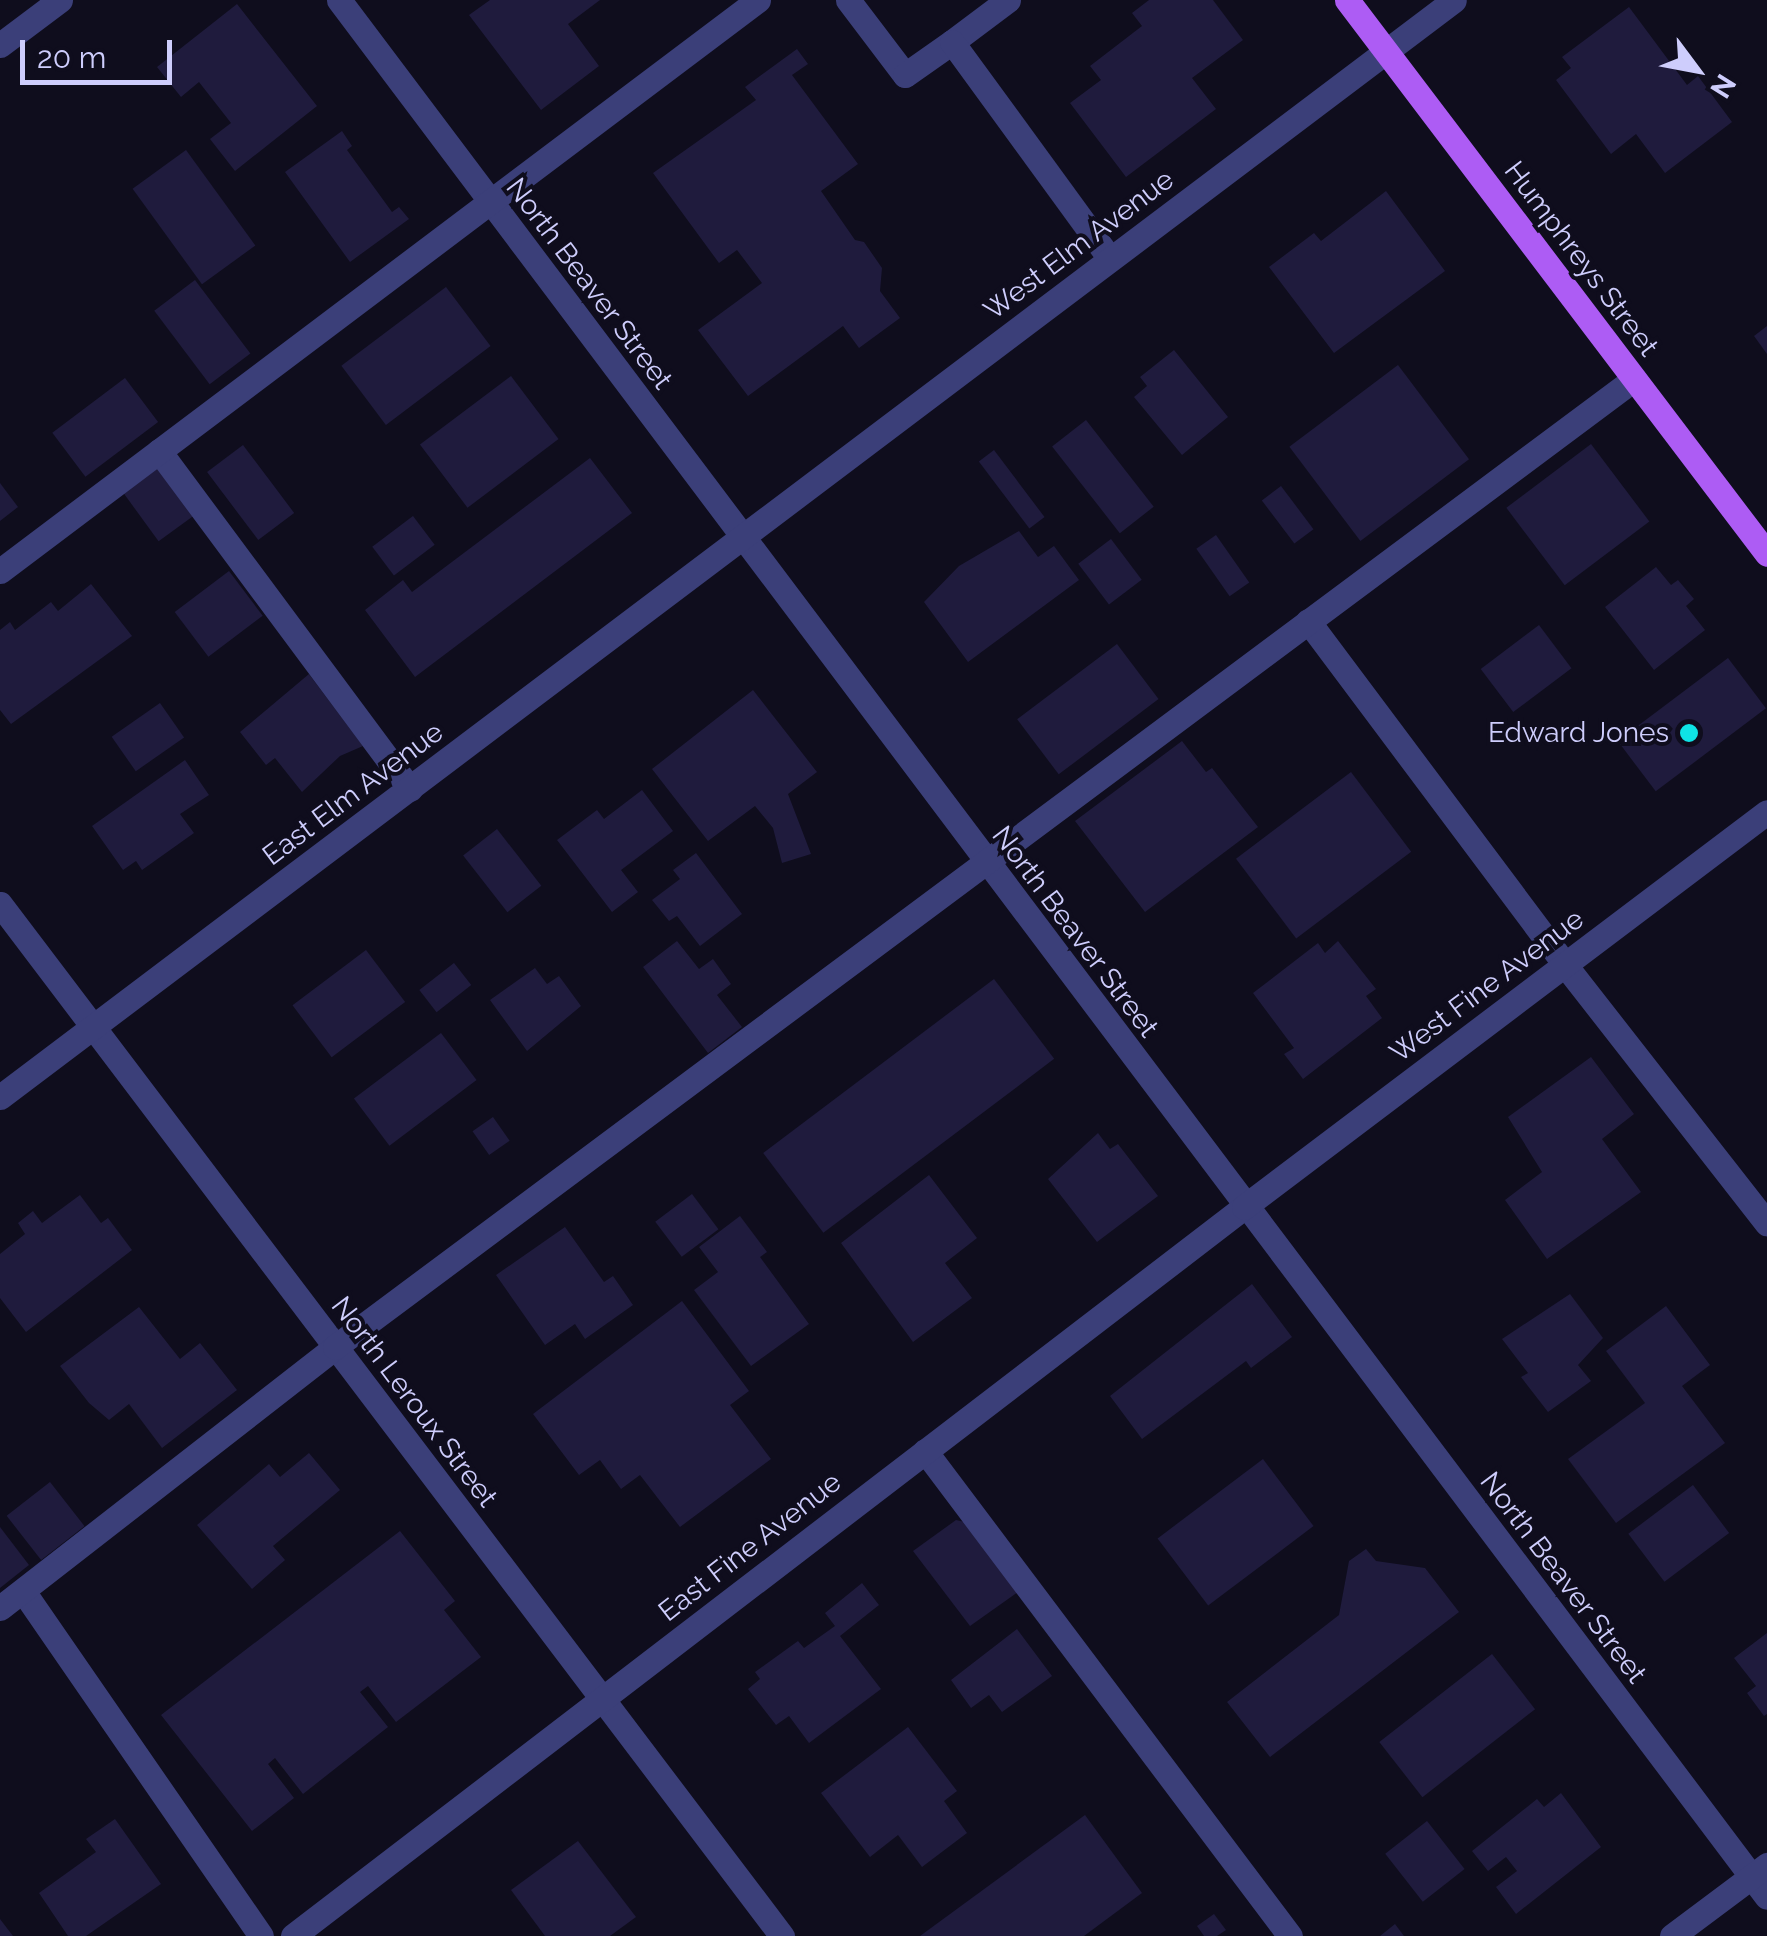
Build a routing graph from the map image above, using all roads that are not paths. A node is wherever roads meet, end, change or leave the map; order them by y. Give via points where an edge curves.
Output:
1 (60, 0) edge
2 (339, 0) edge
3 (758, 0) edge
4 (848, 0) edge
5 (1008, 0) edge
6 (1347, 0) edge
7 (1454, 0) edge
8 (952, 42) junction
9 (0, 45) edge
10 (1384, 50) junction
11 (490, 202) junction
12 (1110, 259) junction
13 (1634, 379) junction
14 (159, 451) junction
15 (743, 539) junction
16 (1767, 554) edge
17 (0, 571) edge
18 (1308, 621) junction
19 (410, 789) junction
20 (1767, 812) edge
21 (984, 862) junction
22 (0, 904) edge
23 (1565, 965) junction
24 (91, 1027) junction
25 (0, 1097) edge
26 (1244, 1206) junction
27 (1767, 1224) edge
28 (335, 1348) junction
29 (925, 1451) junction
30 (23, 1591) junction
31 (0, 1608) edge
32 (603, 1698) junction
33 (1762, 1880) edge
34 (261, 1936) edge
35 (293, 1936) edge
36 (782, 1936) edge
37 (1290, 1936) edge
38 (1672, 1936) edge

1 - 9 street
2 - 11 street, North Beaver Street
3 - 11 street
4 - 8 street via 905,75
5 - 8 street
6 - 10 main road, Humphreys Street
7 - 10 street, West Elm Avenue
8 - 12 street
10 - 12 street, West Elm Avenue
10 - 13 main road, Humphreys Street
11 - 14 street
11 - 15 street, North Beaver Street
12 - 15 street, West Elm Avenue
13 - 16 main road, Humphreys Street
13 - 18 street
14 - 17 street
14 - 19 street
15 - 19 street, East Elm Avenue
15 - 21 street, North Beaver Street
18 - 21 street
18 - 23 street
19 - 24 street, East Elm Avenue
20 - 23 street, West Fine Avenue
21 - 26 street, North Beaver Street
21 - 28 street
22 - 24 street, North Leroux Street
23 - 26 street, West Fine Avenue
23 - 27 street
24 - 25 street, East Elm Avenue
24 - 28 street, North Leroux Street
26 - 29 street, East Fine Avenue
26 - 33 street, North Beaver Street
28 - 30 street
28 - 32 street, North Leroux Street
29 - 32 street, East Fine Avenue
29 - 37 street
30 - 31 street
30 - 34 street
32 - 35 street, East Fine Avenue
32 - 36 street, North Leroux Street
33 - 38 street

